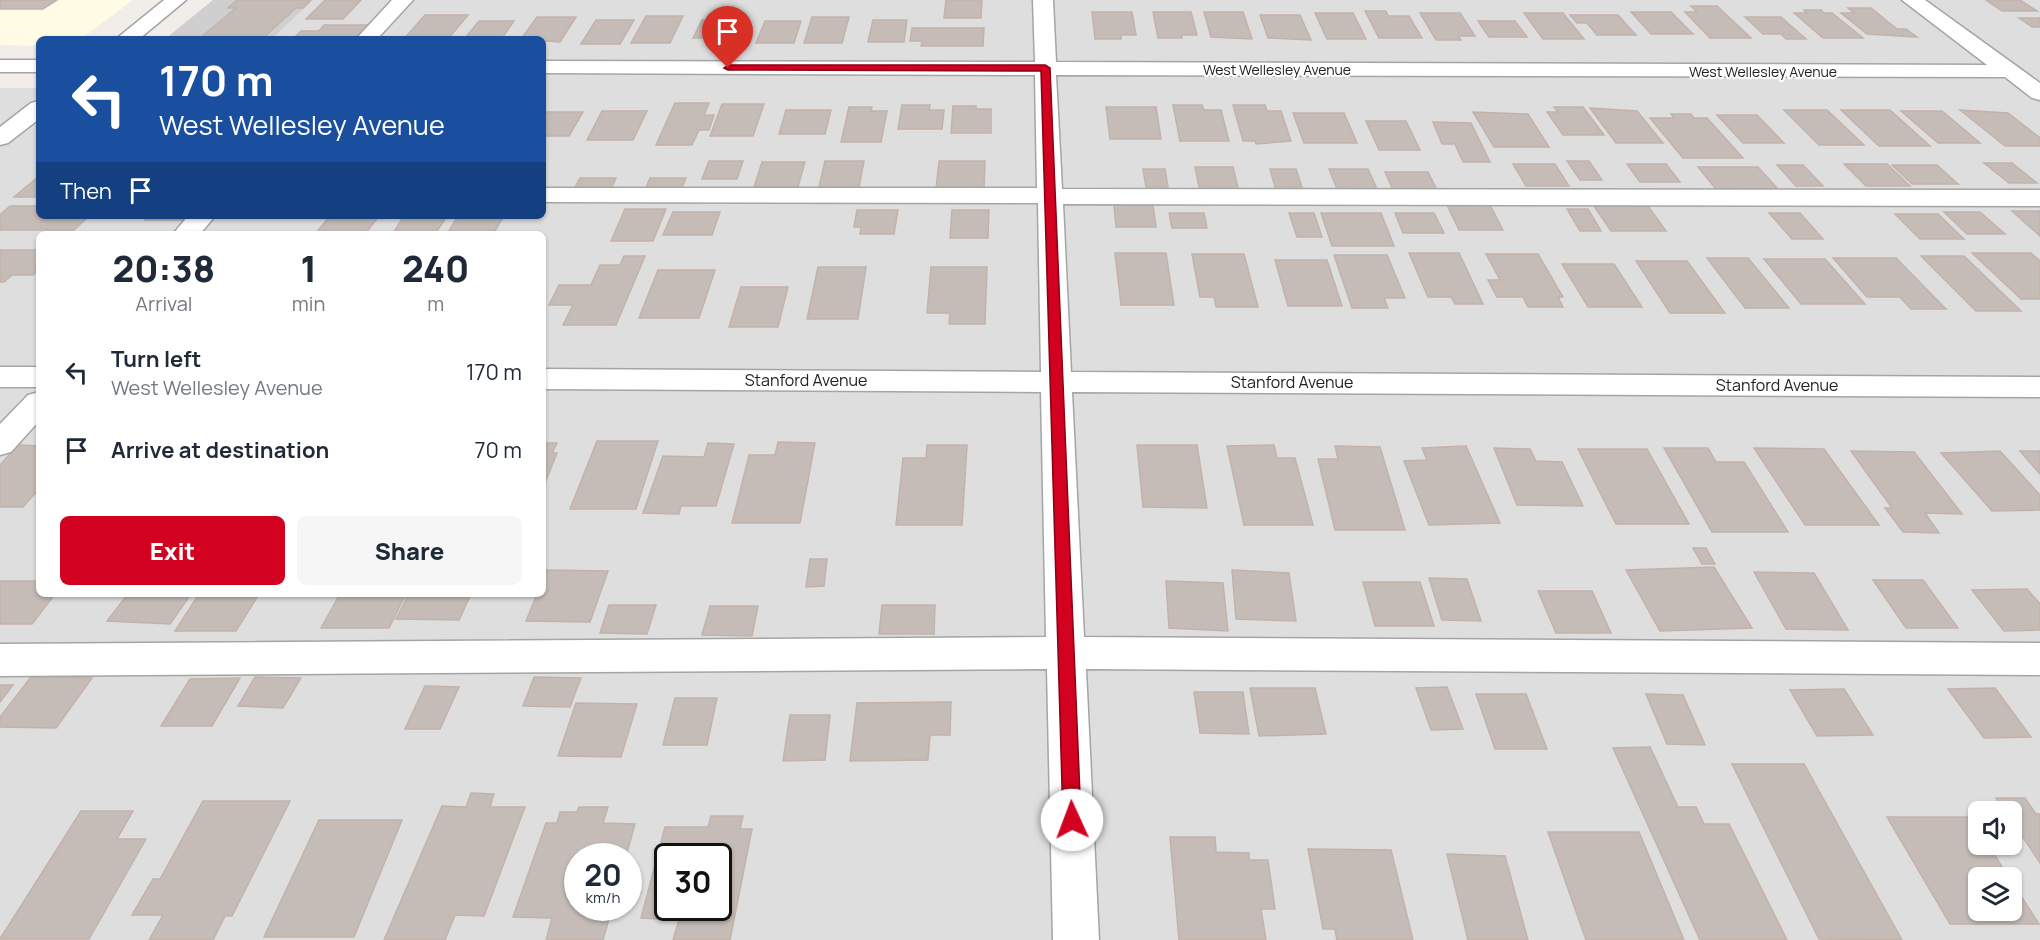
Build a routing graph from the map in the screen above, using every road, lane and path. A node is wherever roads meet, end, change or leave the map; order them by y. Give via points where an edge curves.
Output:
1 (176, 0) edge
2 (403, 0) edge
3 (1043, 0) edge
4 (1912, 0) edge
5 (130, 36) edge
6 (369, 36) edge
7 (0, 66) edge
8 (36, 66) edge
9 (546, 68) edge
10 (1045, 68) junction
11 (2010, 72) junction
12 (2040, 93) edge
13 (36, 110) edge
14 (0, 138) edge
15 (546, 195) edge
16 (1050, 197) junction
17 (2040, 198) edge
18 (199, 219) edge
19 (189, 231) edge
20 (0, 377) edge
21 (36, 377) edge
22 (546, 379) edge
23 (1057, 381) junction
24 (2040, 387) edge
25 (36, 405) edge
26 (0, 444) edge
27 (1066, 653) junction
28 (2040, 659) edge
29 (0, 660) edge
30 (1077, 940) edge

1 - 5 street
2 - 6 street
3 - 10 street
4 - 11 street
7 - 8 street
9 - 10 street, West Wellesley Avenue
10 - 11 street, West Wellesley Avenue
10 - 16 street
11 - 12 street
13 - 14 street
15 - 16 street
16 - 17 street
16 - 23 street
18 - 19 street
20 - 21 street
22 - 23 street, Stanford Avenue
23 - 24 street, Stanford Avenue
23 - 27 street
25 - 26 street
27 - 28 street
27 - 29 street
27 - 30 street

